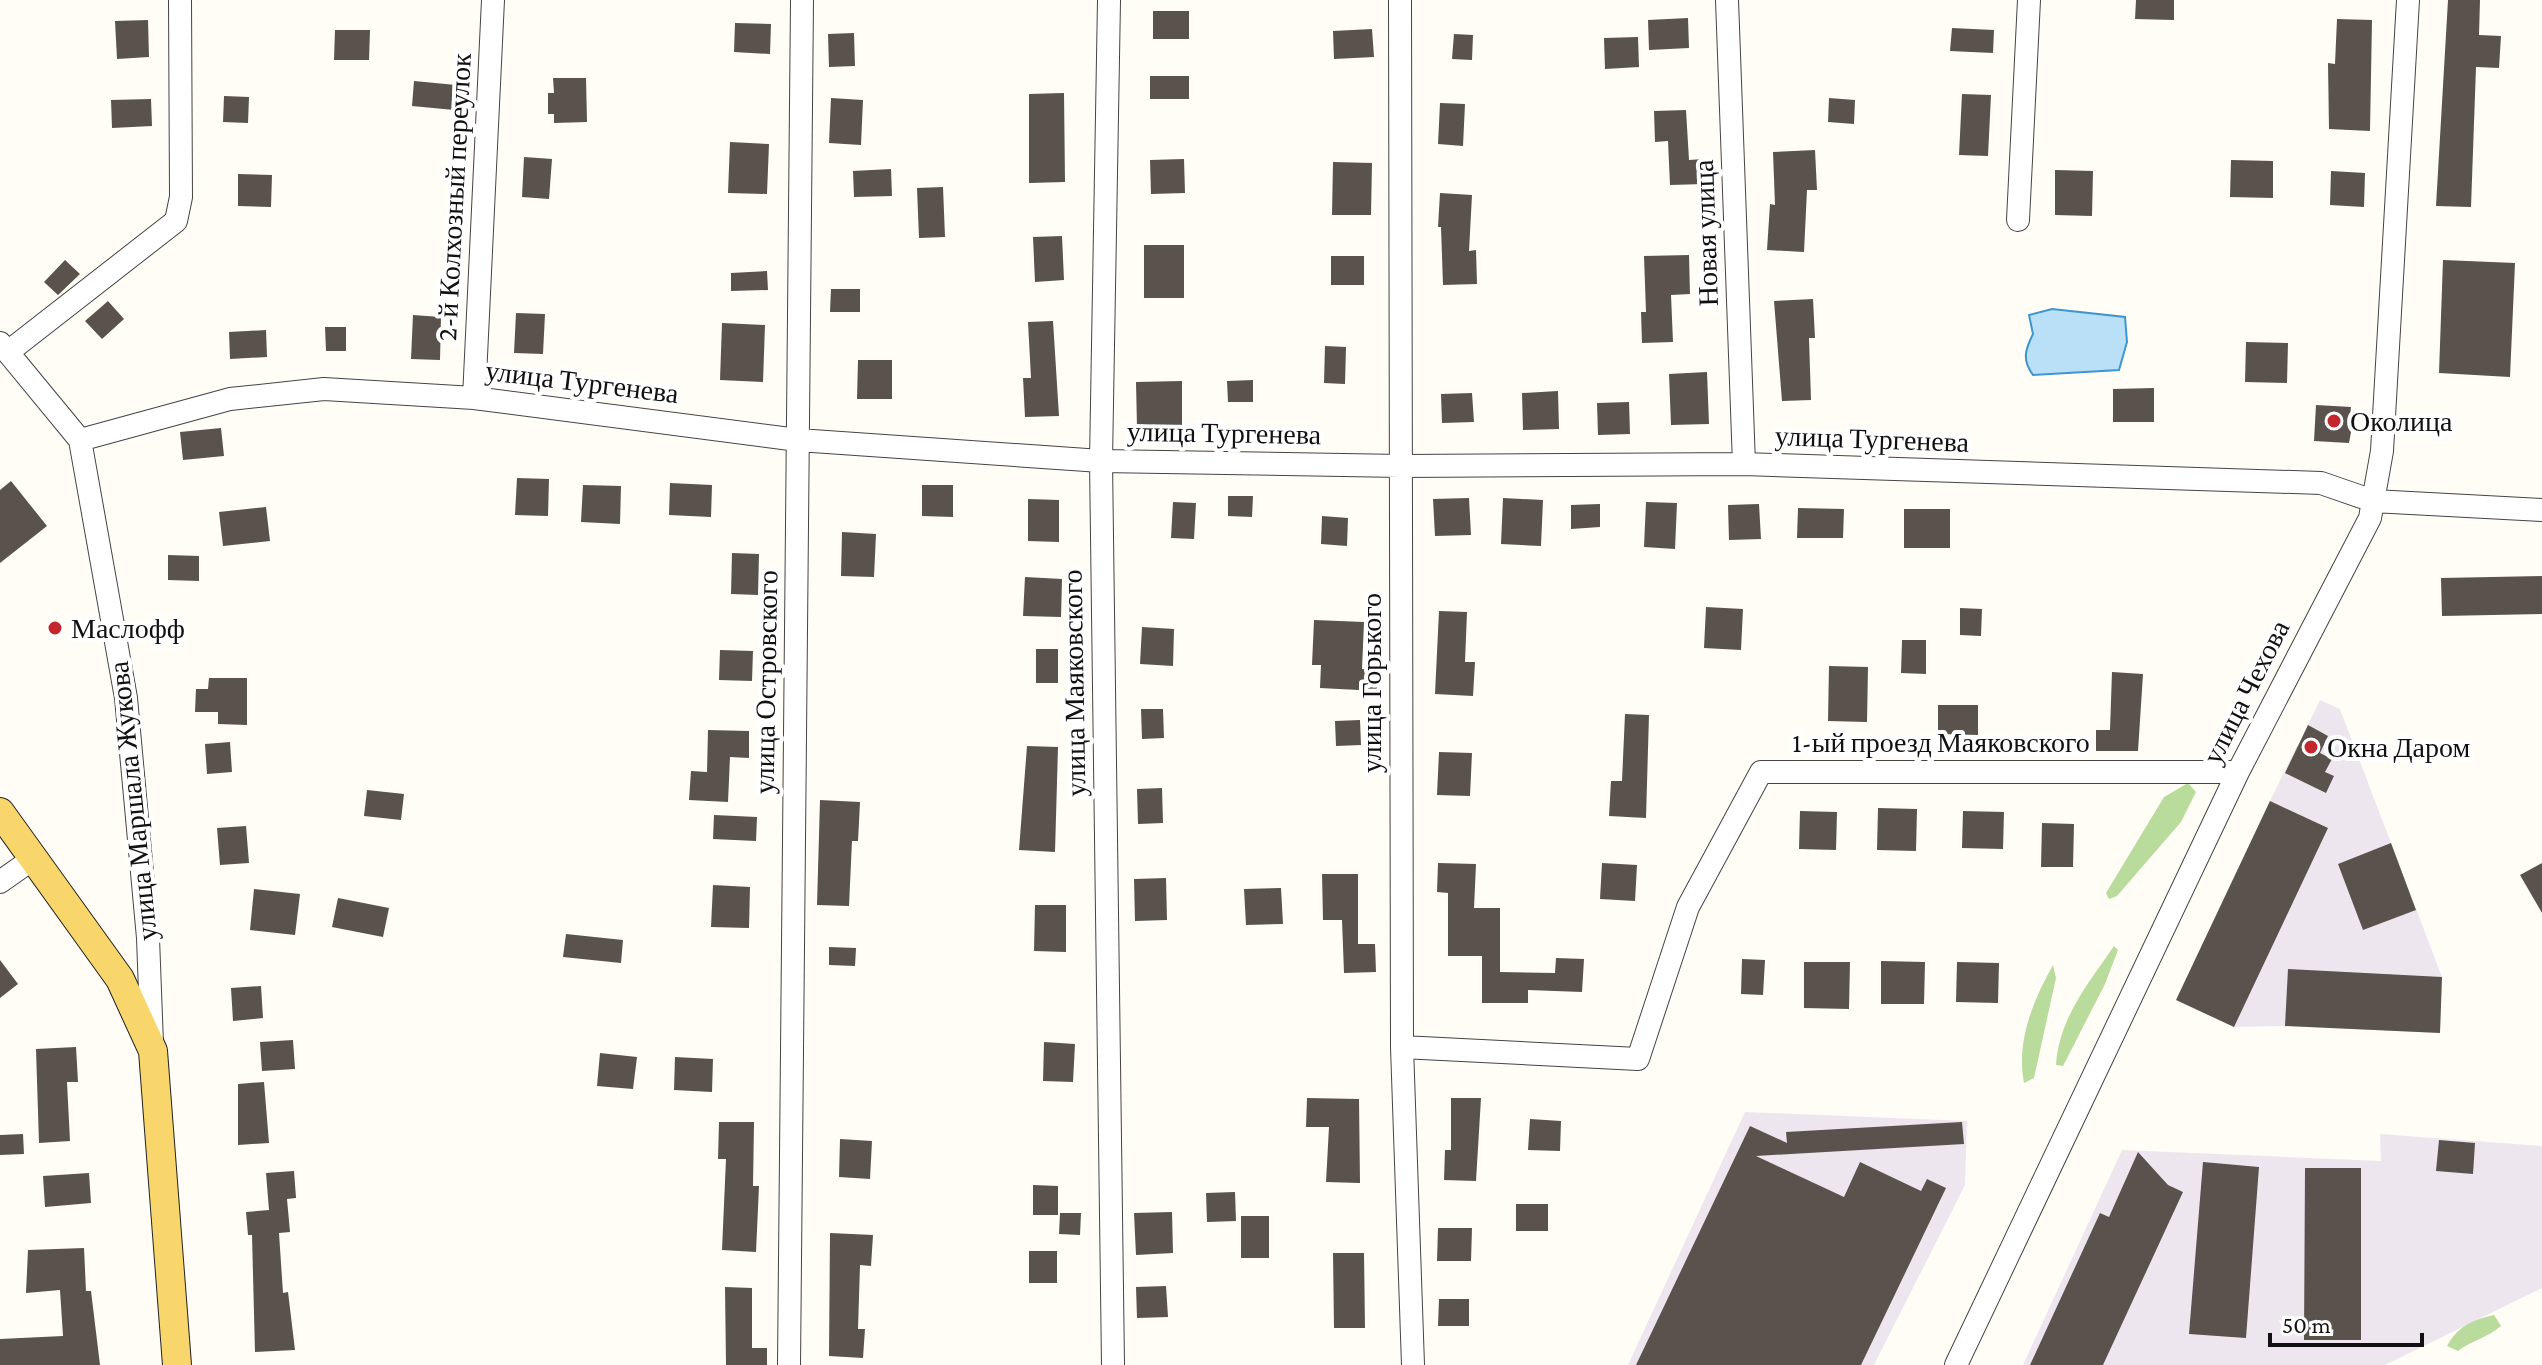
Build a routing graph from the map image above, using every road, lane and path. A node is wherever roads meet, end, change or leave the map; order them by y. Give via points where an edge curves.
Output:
1 (180, 0) edge
2 (493, 0) edge
3 (802, 0) edge
4 (1109, 0) edge
5 (1400, 0) edge
6 (1727, 0) edge
7 (2029, 0) edge
8 (2408, 0) edge
9 (2018, 220) dead end
10 (4, 348) edge
11 (474, 398) junction
12 (80, 440) junction
13 (798, 440) junction
14 (1101, 461) junction
15 (1744, 464) junction
16 (1401, 466) junction
17 (2373, 501) junction
18 (2542, 510) edge
19 (2238, 772) junction
20 (0, 812) edge
21 (34, 858) junction
22 (0, 882) edge
23 (1402, 1047) junction
24 (153, 1051) junction
25 (177, 1365) edge
26 (789, 1365) edge
27 (1113, 1365) edge
28 (1413, 1365) edge
29 (1956, 1365) edge

1 - 10 street via 181,197 176,221
2 - 11 street, 2-й Колхозный переулок
3 - 13 street, улица Островского
4 - 14 street, улица Маяковского
5 - 16 street, улица Горького
6 - 15 street, Новая улица
7 - 9 street
8 - 17 street, улица Чехова via 2382,451
10 - 12 street, улица Маршала Жукова
11 - 12 street, улица Тургенева via 324,389 230,399
11 - 13 street, улица Тургенева
12 - 24 street, улица Маршала Жукова via 126,698
13 - 14 street, улица Тургенева
13 - 26 street, улица Островского
14 - 16 street, улица Тургенева
14 - 27 street, улица Маяковского
15 - 16 street, улица Тургенева
15 - 17 street, улица Тургенева via 2321,483
16 - 23 street, улица Горького
17 - 18 street, улица Тургенева
17 - 19 street, улица Чехова via 2370,518
19 - 23 street, 1-ый проезд Маяковского via 1761,772 1688,907 1638,1059
19 - 29 street, улица Чехова
20 - 21 main road, улица Маршала Жукова
21 - 22 street
21 - 24 main road, улица Маршала Жукова via 120,979
23 - 28 street, улица Горького
24 - 25 main road, улица Маршала Жукова

